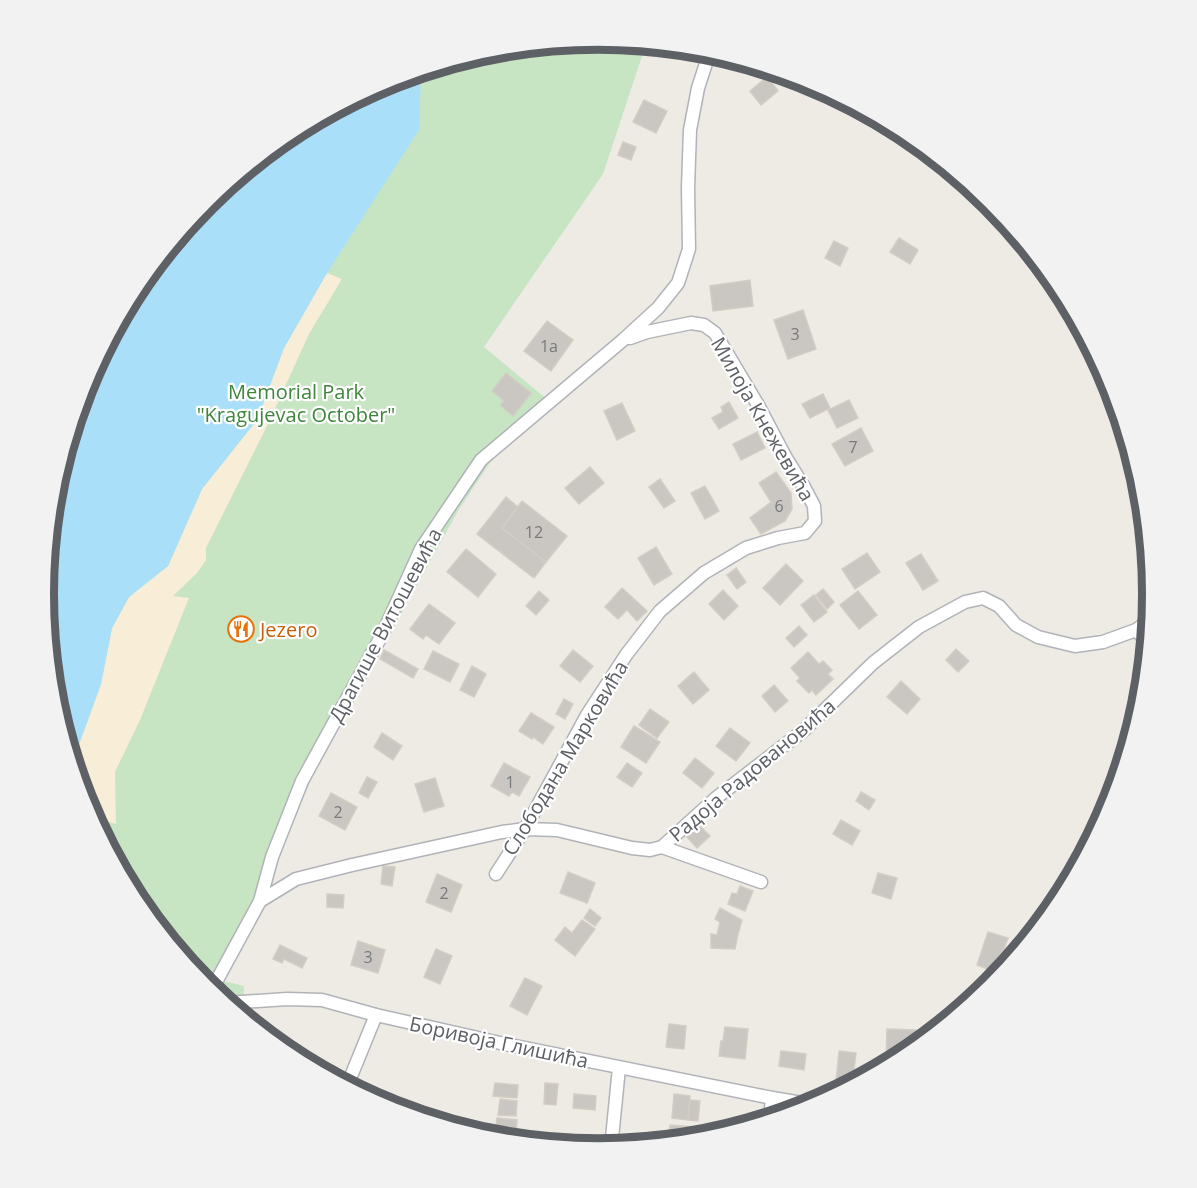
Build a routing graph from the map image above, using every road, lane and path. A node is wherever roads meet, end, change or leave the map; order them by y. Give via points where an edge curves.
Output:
1 (707, 60) edge
2 (623, 340) junction
3 (778, 538) joint
4 (1142, 626) edge
5 (1136, 630) junction
6 (1141, 636) edge
7 (525, 829) junction
8 (662, 847) junction
9 (496, 874) dead end
10 (761, 882) dead end
11 (260, 901) junction
12 (216, 982) edge
13 (240, 1004) edge
14 (376, 1015) junction
15 (619, 1068) junction
16 (350, 1078) edge
17 (772, 1098) junction
18 (795, 1102) edge
19 (771, 1111) edge
20 (612, 1138) edge

1 - 2 street, Драгише Витошевића via 690,130 689,249 678,284
2 - 3 street, Милоја Кнежевића via 691,323 704,325 715,333 814,506 815,521 805,533
2 - 11 street, Драгише Витошевића via 482,460 421,549 383,633 302,781 272,857
3 - 7 street, Слободана Марковића via 746,548 704,573 660,611 586,715
4 - 5 street, Радоја Радовановића
5 - 6 street
5 - 8 street, Радоја Радовановића via 1103,642 1074,646 1038,637 983,598 966,602 919,627 873,663 804,730 716,798
7 - 8 street, Радоја Радовановића via 557,830 632,848
7 - 9 street, Слободана Марковића
7 - 11 street, Радоја Радовановића via 296,879
8 - 10 street
11 - 12 street, Драгише Витошевића
13 - 14 street, Боривоја Глишића via 322,1000
14 - 15 street, Боривоја Глишића
14 - 16 street
15 - 17 street, Боривоја Глишића
15 - 20 street
17 - 18 street, Боривоја Глишића
17 - 19 street

